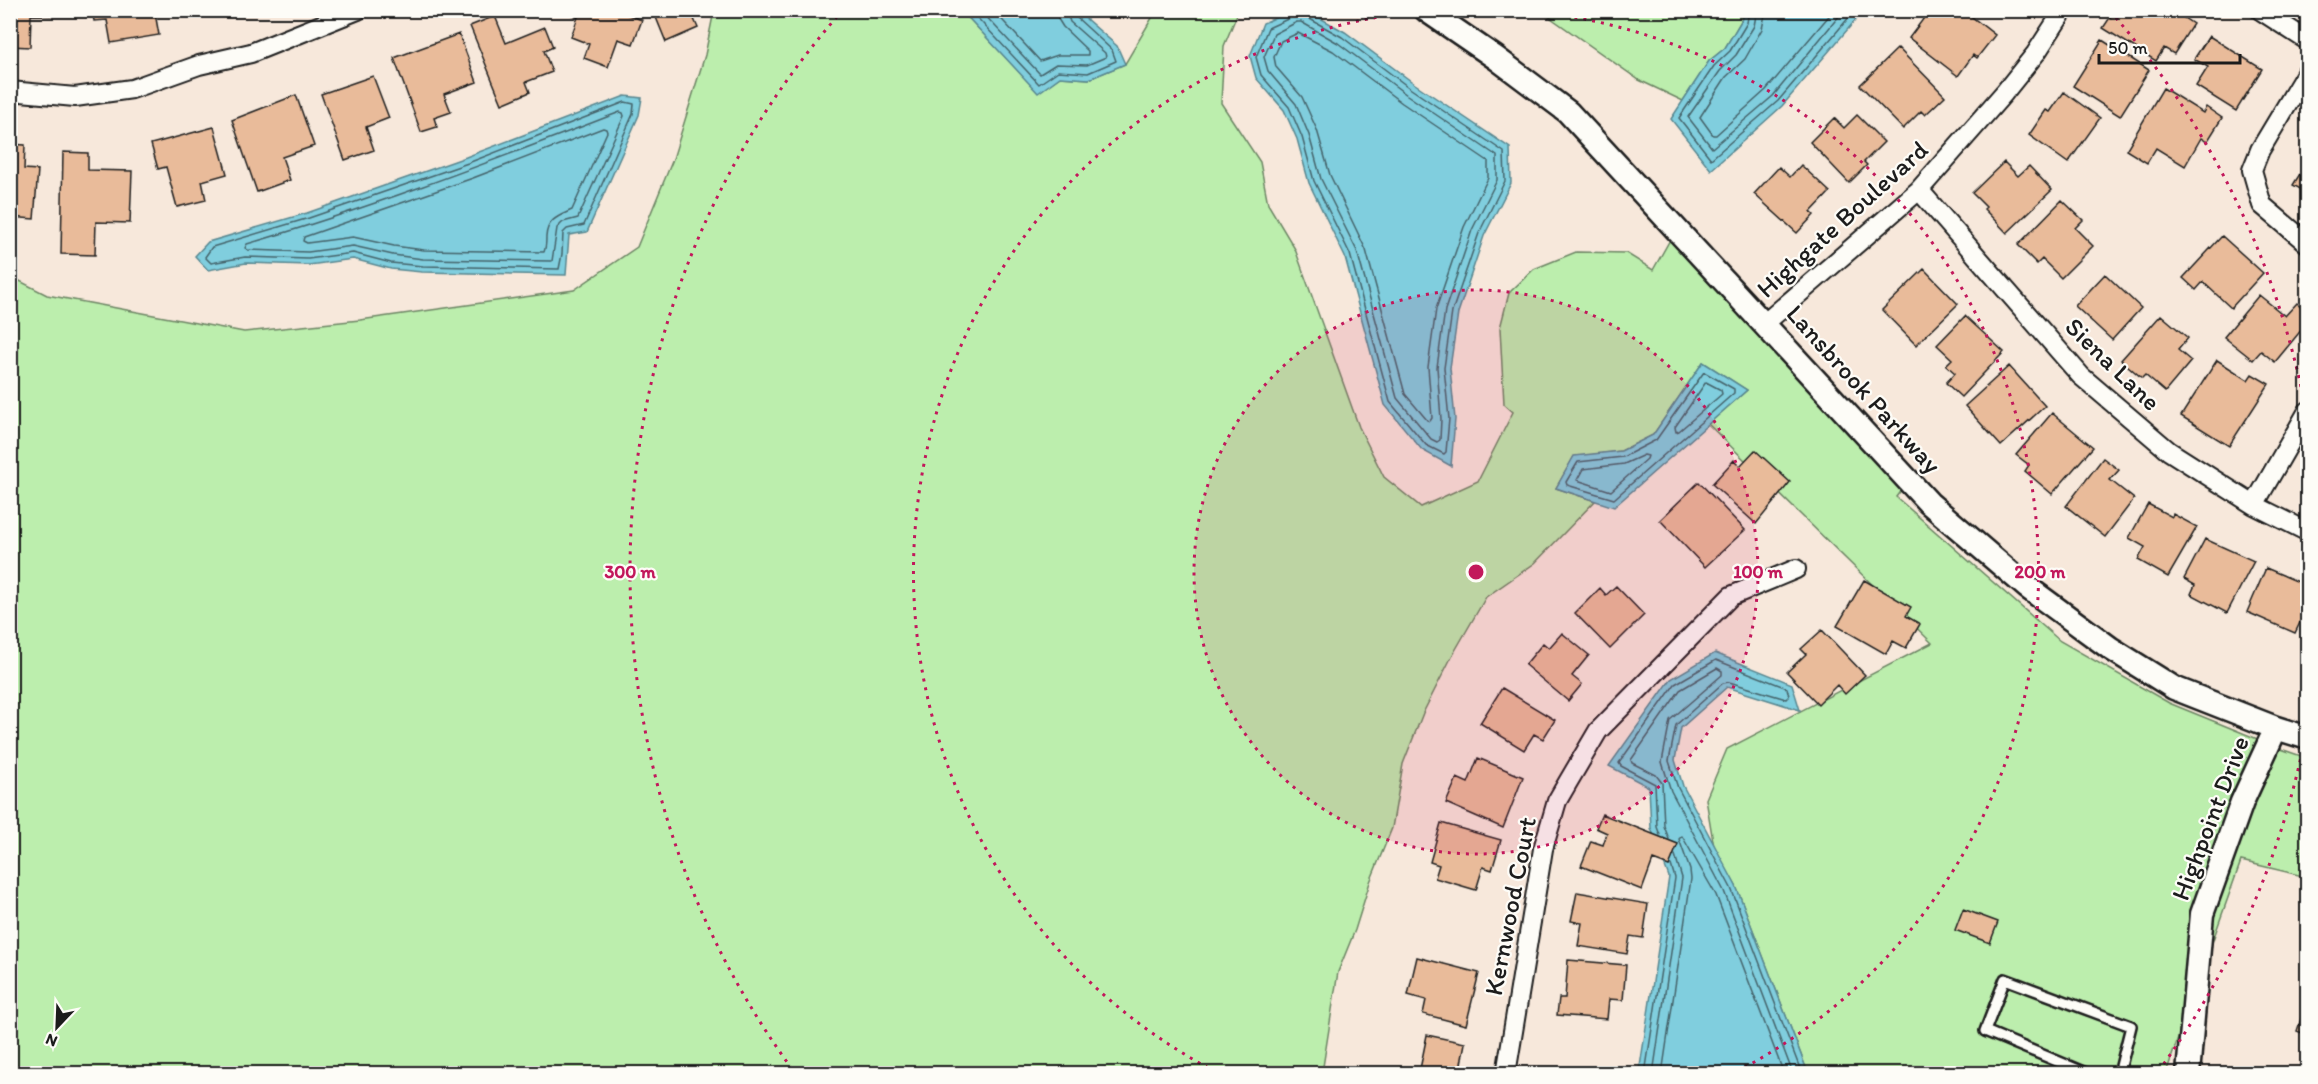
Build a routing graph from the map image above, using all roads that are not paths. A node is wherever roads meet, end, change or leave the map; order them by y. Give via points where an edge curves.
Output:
1 (358, 10) edge
2 (1426, 10) edge
3 (2064, 10) edge
4 (2260, 10) edge
5 (2307, 41) edge
6 (2307, 70) edge
7 (10, 91) edge
8 (1919, 190) junction
9 (2307, 244) edge
10 (1765, 323) junction
11 (2307, 411) edge
12 (2254, 505) junction
13 (2307, 532) edge
14 (1796, 569) dead end
15 (2276, 728) junction
16 (2307, 738) edge
17 (1506, 1074) edge
18 (2088, 1074) edge
19 (2119, 1074) edge
20 (2188, 1074) edge

1 - 7 street via 251,53 199,65 132,89 75,97
2 - 10 street, Lansbrook Parkway via 1568,112
3 - 8 street, Highgate Boulevard via 2004,93
4 - 5 street
6 - 9 street via 2252,170 2262,206
8 - 10 street, Highgate Boulevard
8 - 12 street, Siena Lane via 2081,376 2169,451
10 - 15 street, Lansbrook Parkway via 1929,503 2027,586 2110,648 2174,688
11 - 12 street
12 - 13 street, Siena Lane
14 - 17 street, Kernwood Court via 1731,596 1598,731 1562,792 1543,849
15 - 16 street, Lansbrook Parkway
15 - 20 street, Highpoint Drive via 2242,802 2202,914
18 - 19 lane via 1985,1031 2005,979 2131,1026

